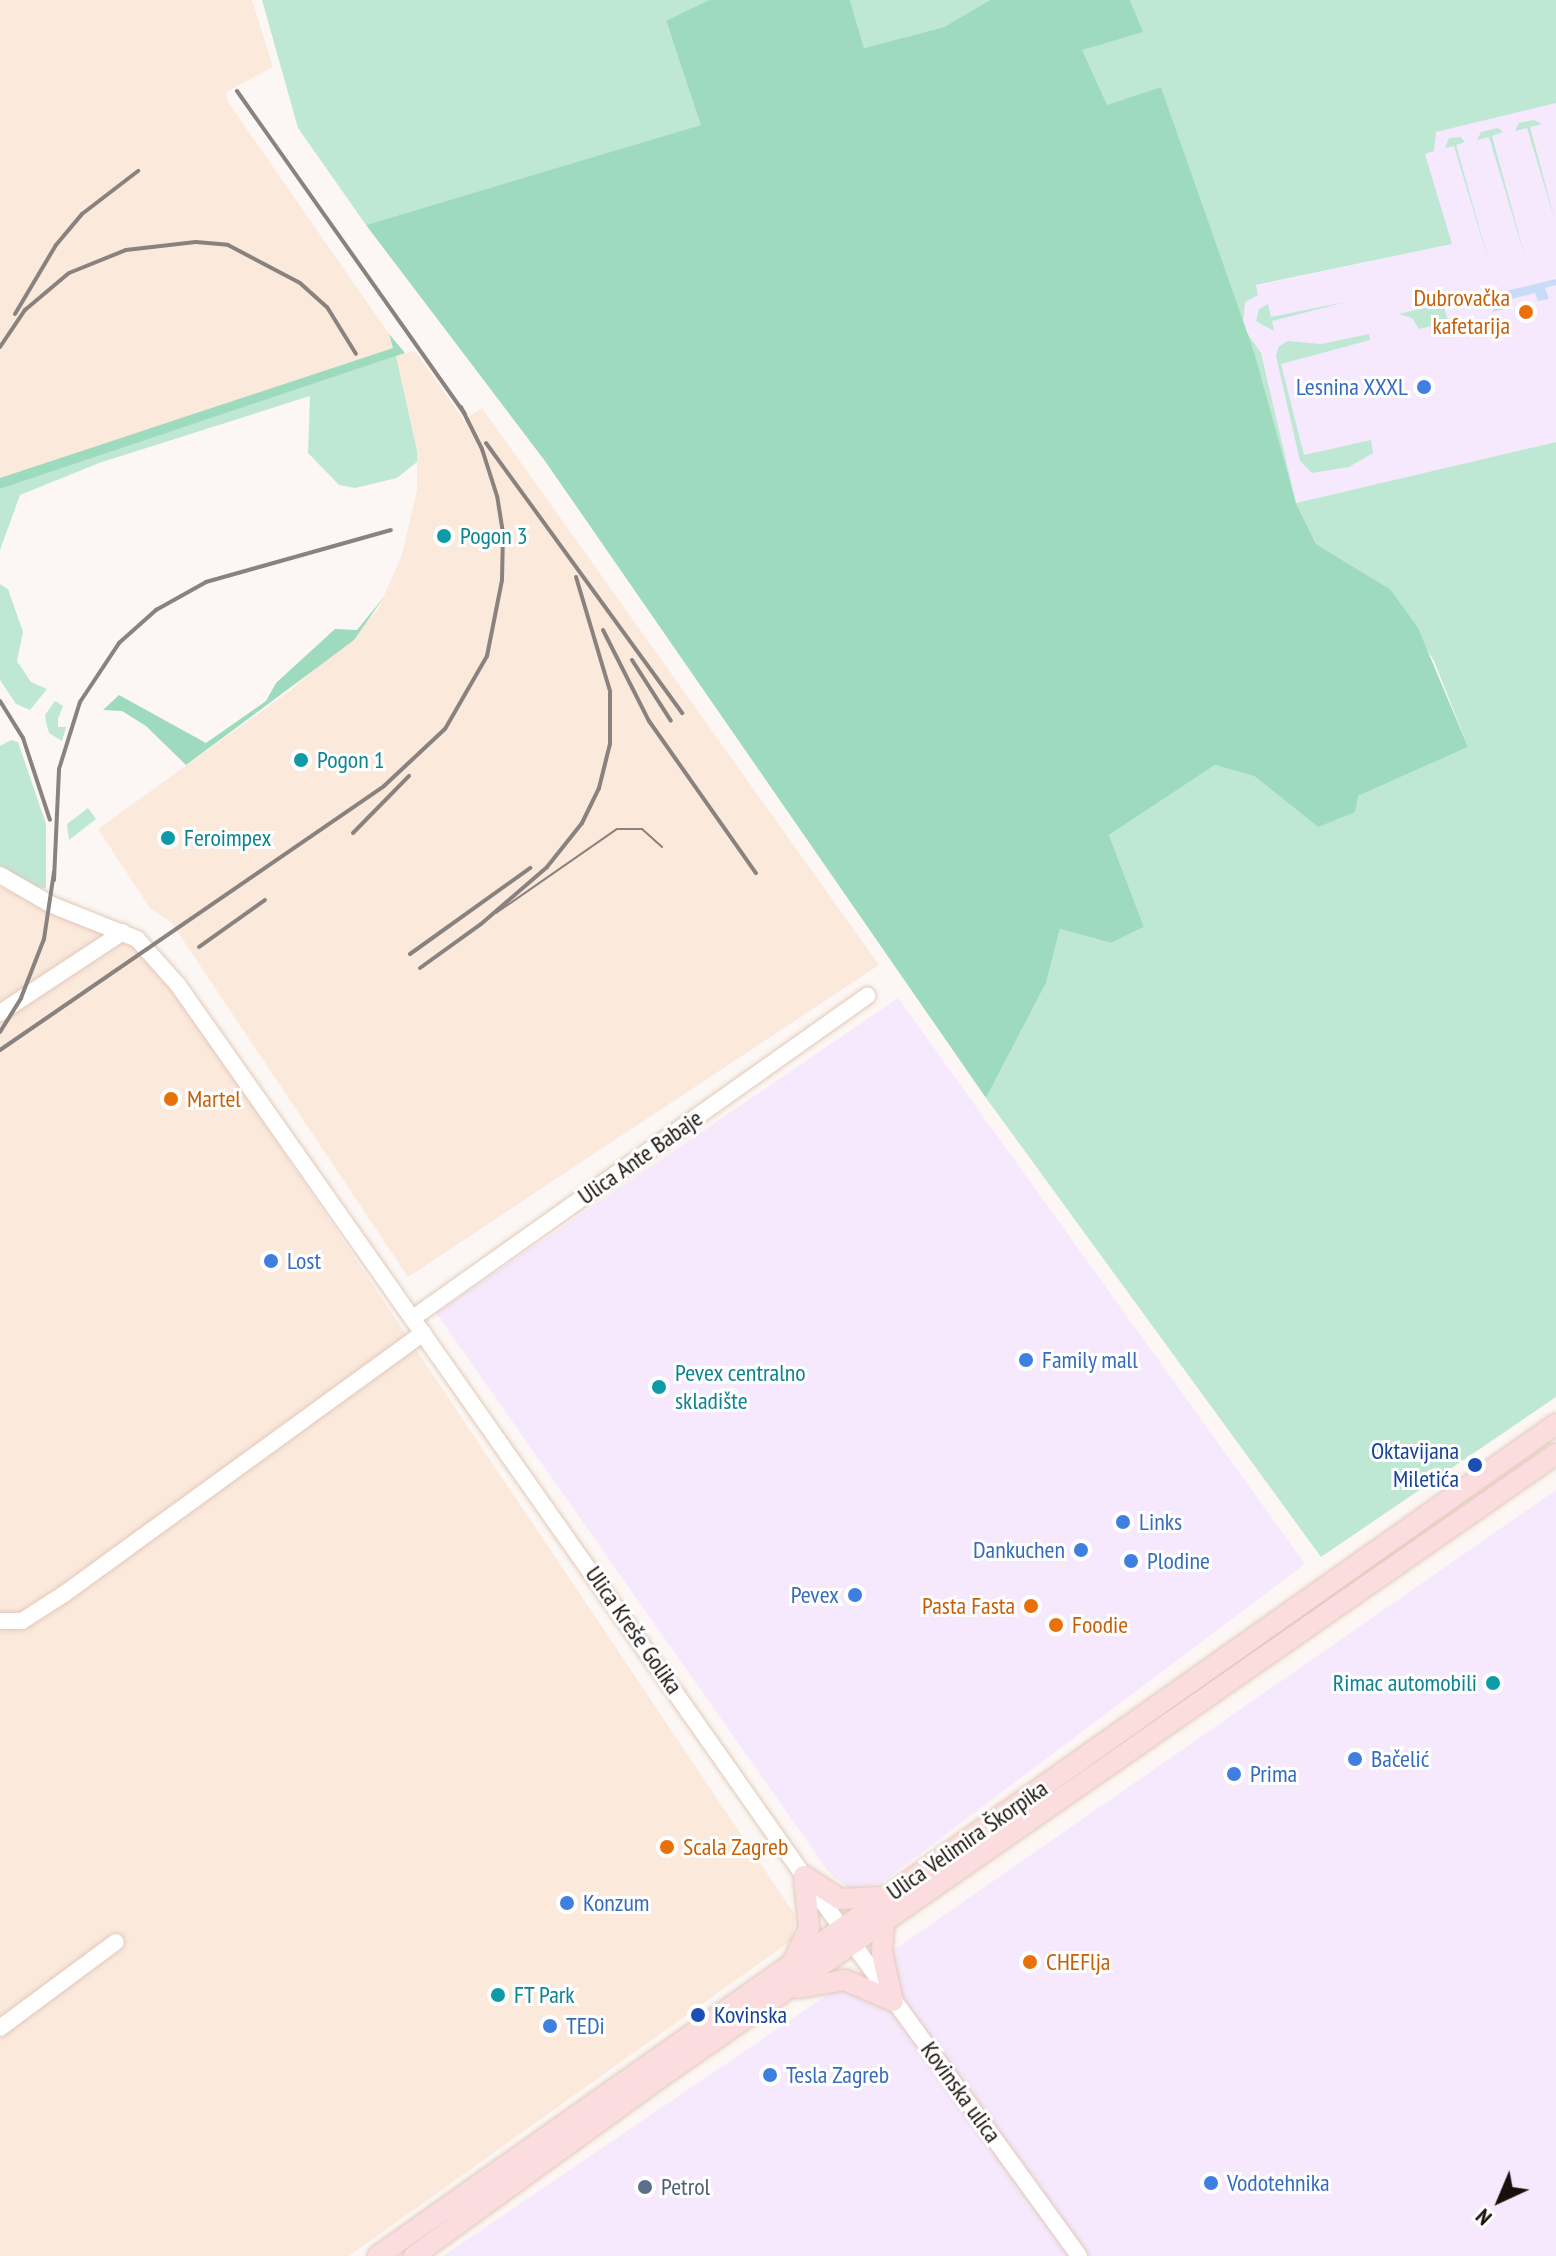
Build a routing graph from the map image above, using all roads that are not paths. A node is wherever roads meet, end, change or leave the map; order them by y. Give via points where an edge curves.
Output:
1 (0, 875) edge
2 (123, 932) junction
3 (867, 996) dead end
4 (0, 1013) edge
5 (413, 1318) junction
6 (423, 1333) junction
7 (1556, 1424) edge
8 (1556, 1454) edge
9 (0, 1621) edge
10 (804, 1876) junction
11 (890, 1895) junction
12 (884, 1922) junction
13 (847, 1937) junction
14 (116, 1942) dead end
15 (790, 1966) junction
16 (779, 1995) junction
17 (893, 2001) junction
18 (0, 2028) edge
19 (378, 2256) edge
20 (414, 2256) edge
21 (1079, 2256) edge

1 - 2 street, Ulica Kreše Golika via 52,905
2 - 4 street
2 - 5 street, Ulica Kreše Golika via 149,947 178,985
3 - 5 street, Ulica Ante Babaje
5 - 6 street, Ulica Kreše Golika
6 - 9 street via 64,1594 22,1621
6 - 10 street, Ulica Kreše Golika
7 - 11 main road, Ulica Velimira Škorpika
8 - 12 main road, Ulica Velimira Škorpika
10 - 11 main road via 847,1900
10 - 13 street, Ulica Kreše Golika
10 - 15 main road via 809,1928
11 - 13 main road, Ulica Velimira Škorpika
12 - 13 main road, Ulica Velimira Škorpika
12 - 17 main road via 882,1953
13 - 15 main road, Ulica Velimira Škorpika
13 - 16 main road, Ulica Velimira Škorpika
13 - 17 street, Kovinska ulica
14 - 18 street
15 - 19 main road, Ulica Velimira Škorpika
16 - 17 main road via 845,1980
16 - 20 main road, Ulica Velimira Škorpika
17 - 21 street, Kovinska ulica

